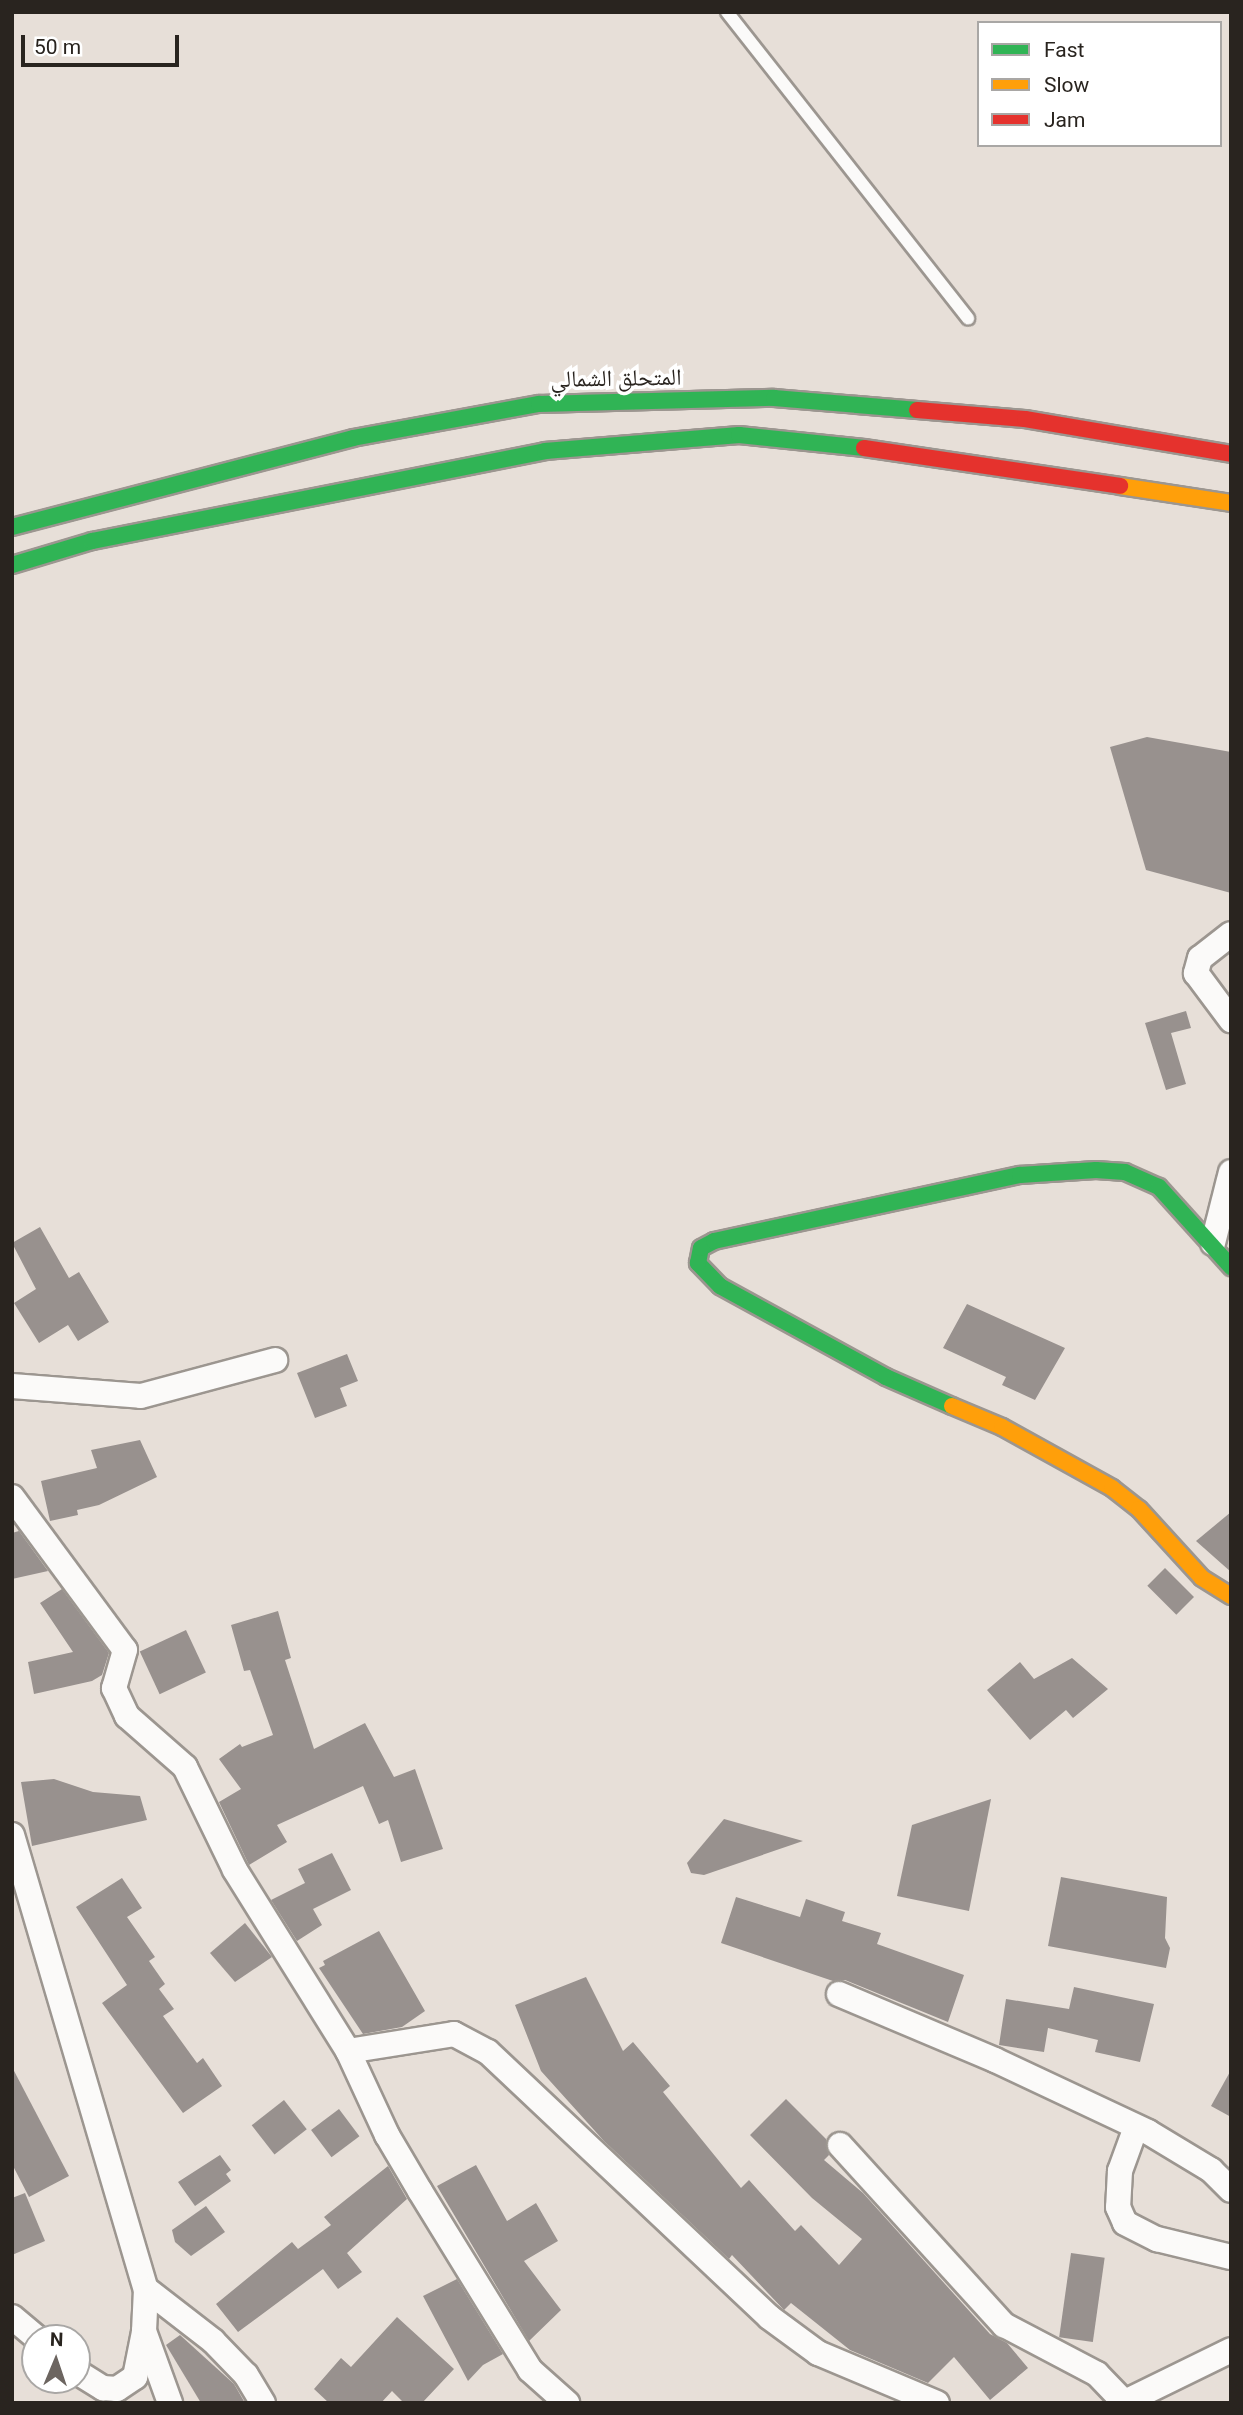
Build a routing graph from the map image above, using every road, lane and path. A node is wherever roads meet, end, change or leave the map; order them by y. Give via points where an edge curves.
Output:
1 (727, 12) edge
2 (968, 317) dead end
3 (1231, 454) edge
4 (1231, 503) edge
5 (12, 527) edge
6 (12, 565) edge
7 (1231, 934) edge
8 (1231, 1020) edge
9 (1231, 1172) edge
10 (1213, 1242) junction
11 (1231, 1267) edge
12 (275, 1360) dead end
13 (12, 1386) edge
14 (12, 1497) edge
15 (1231, 1596) edge
16 (12, 1835) edge
17 (839, 1994) dead end
18 (348, 2051) junction
19 (1136, 2127) junction
20 (840, 2145) dead end
21 (1231, 2190) edge
22 (1231, 2257) edge
23 (146, 2289) junction
24 (144, 2332) junction
25 (1231, 2350) edge
26 (91, 2381) edge
27 (1124, 2402) edge
28 (170, 2403) edge
29 (262, 2403) edge
30 (567, 2403) edge
31 (937, 2403) edge

1 - 2 lane
3 - 5 main road, المتحلق الشمالي via 1025,419 774,398 539,404 353,438
4 - 6 main road via 878,449 739,435 545,451 92,541
7 - 8 street via 1200,958 1196,973
9 - 10 street
10 - 11 main road
10 - 15 main road via 1171,1197 1152,1184 1125,1172 1068,1171 1020,1175 803,1226 714,1241 701,1248 698,1263 720,1286 807,1336 1002,1427 1112,1488 1139,1509 1202,1578
12 - 13 street via 141,1396
14 - 18 street via 125,1650 114,1688 127,1716 185,1767 235,1870
16 - 23 street
17 - 19 street via 995,2060
18 - 30 street via 387,2135 530,2370
18 - 31 street via 454,2034 488,2052 769,2317 818,2353
19 - 21 street via 1211,2170
19 - 22 street via 1120,2171 1118,2207 1125,2223 1157,2239
20 - 27 street via 1004,2325 1097,2374
23 - 24 street
23 - 29 street via 214,2341 246,2375
24 - 26 street via 135,2376 117,2389
24 - 28 street
25 - 27 street

